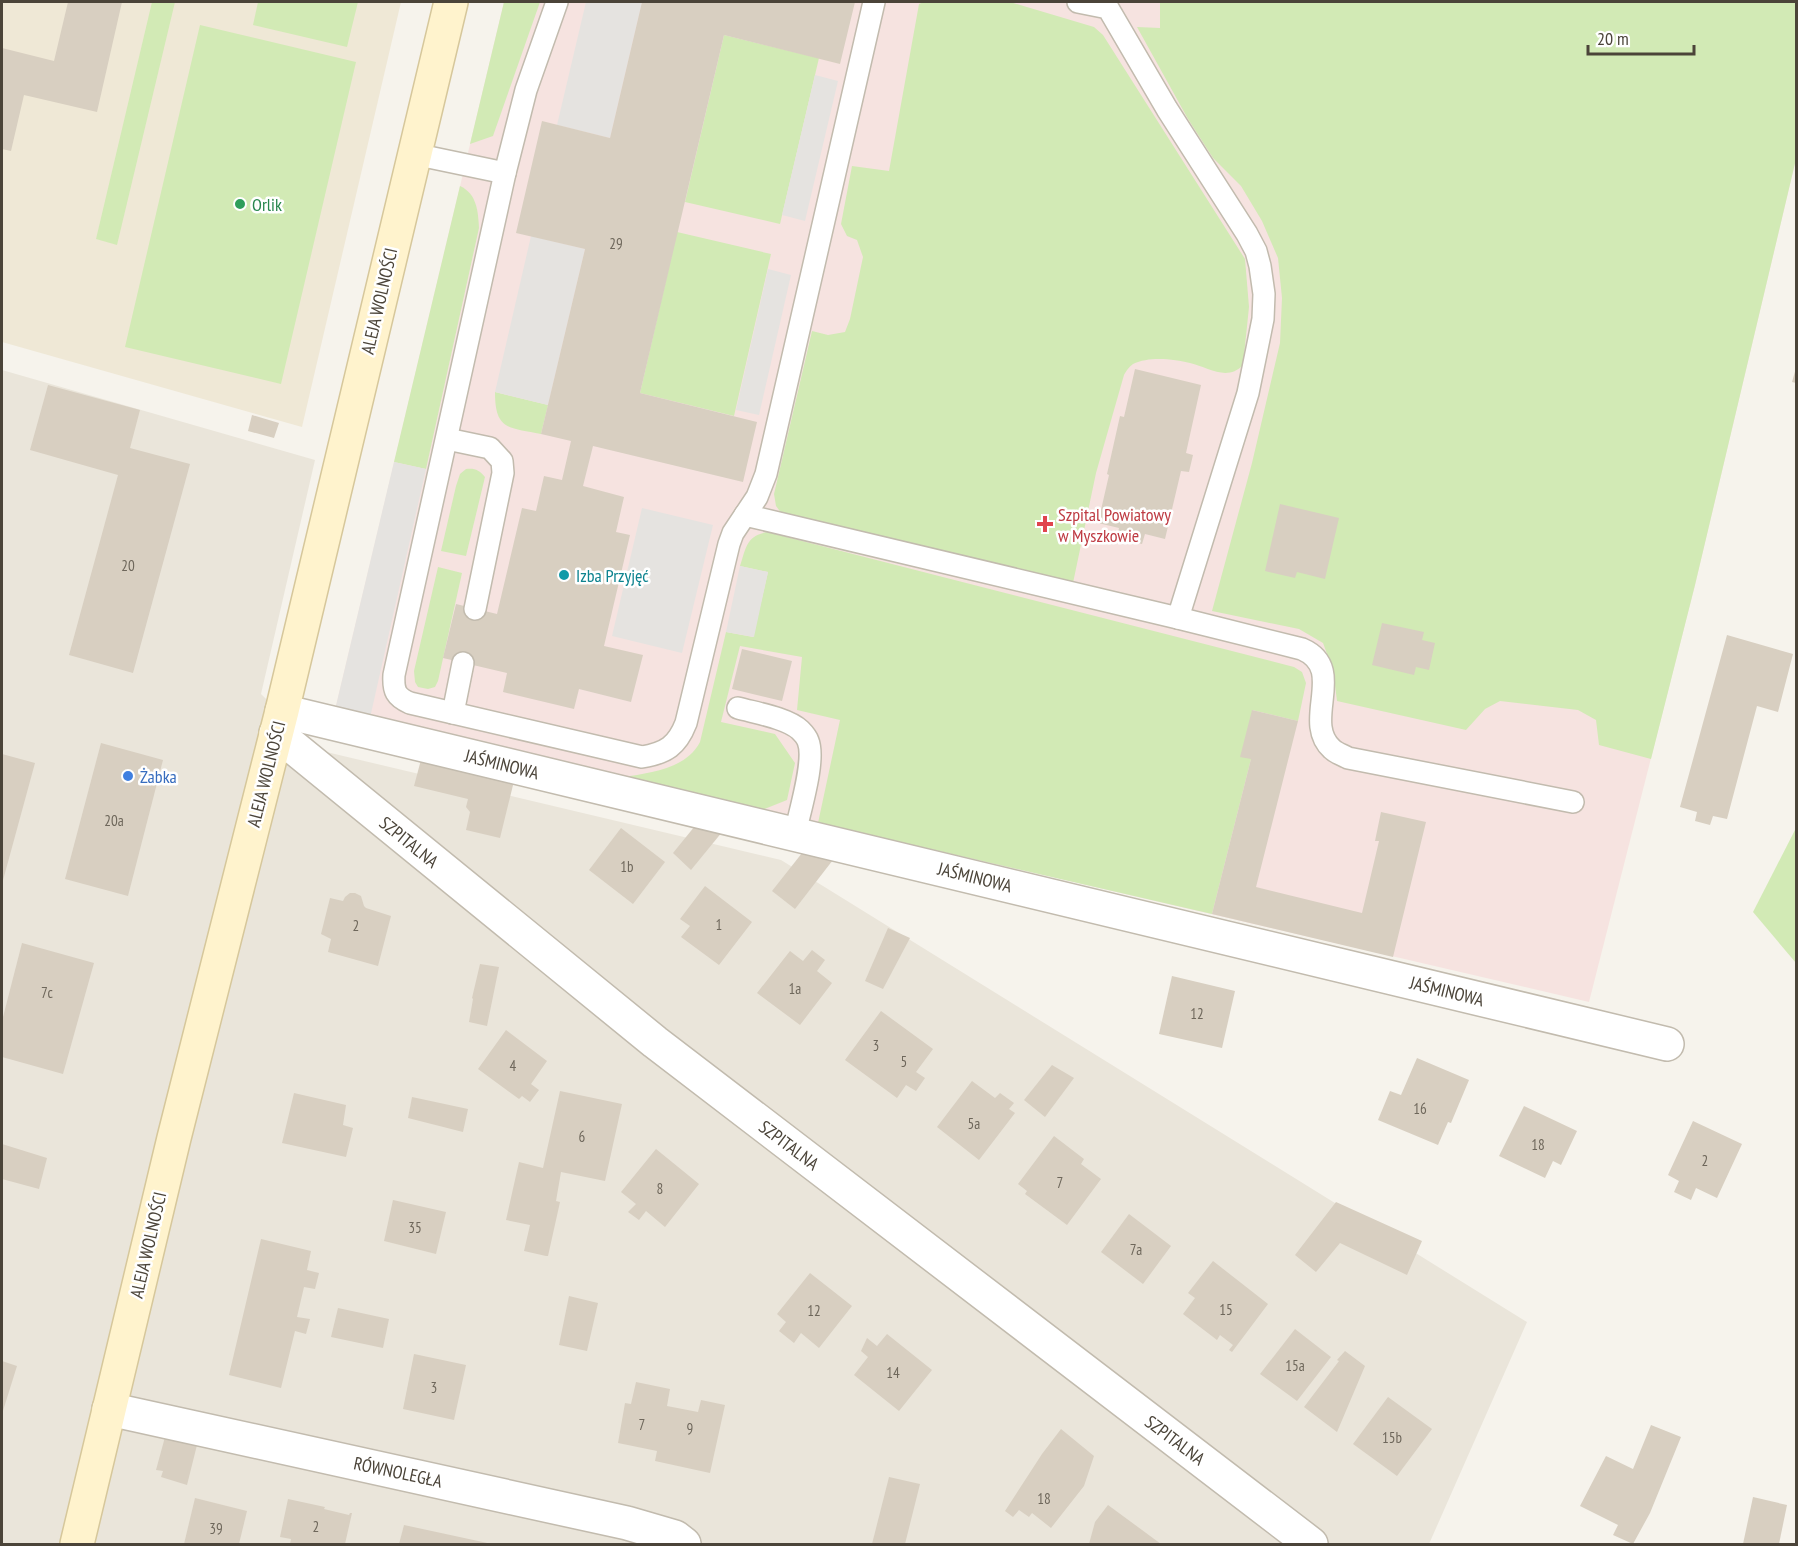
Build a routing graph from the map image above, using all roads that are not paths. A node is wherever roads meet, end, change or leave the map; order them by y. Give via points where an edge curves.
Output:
1 (451, 2) edge
2 (557, 2) edge
3 (874, 2) edge
4 (1078, 2) edge
5 (414, 154) junction
6 (505, 173) junction
7 (447, 439) junction
8 (745, 516) junction
9 (475, 609) dead end
10 (1178, 618) junction
11 (463, 663) dead end
12 (738, 708) dead end
13 (453, 713) junction
14 (279, 722) junction
15 (1573, 802) dead end
16 (795, 834) junction
17 (1667, 1044) dead end
18 (109, 1409) junction
19 (77, 1545) edge
20 (684, 1545) edge
21 (1311, 1545) edge

1 - 5 street, ALEJA WOLNOŚCI
2 - 6 lane via 526,90
3 - 8 lane via 766,474
4 - 10 lane via 1108,8 1247,234 1260,267 1263,319 1248,393
5 - 6 lane
5 - 14 street, ALEJA WOLNOŚCI
6 - 7 lane
7 - 9 lane via 490,448 502,461 503,473
7 - 13 lane via 393,684 401,699
8 - 10 lane
8 - 13 lane via 729,544 686,723 681,737 671,747 642,757
10 - 15 lane via 1312,654 1323,673 1320,721 1324,738 1332,749 1348,758
11 - 13 lane
12 - 16 lane via 787,722 800,729 808,741 808,771
14 - 16 street, JAŚMINOWA
14 - 18 street, ALEJA WOLNOŚCI
14 - 21 street, SZPITALNA via 655,1042
16 - 17 street, JAŚMINOWA
18 - 19 street, ALEJA WOLNOŚCI
18 - 20 street, RÓWNOLEGŁA via 627,1523 675,1537

